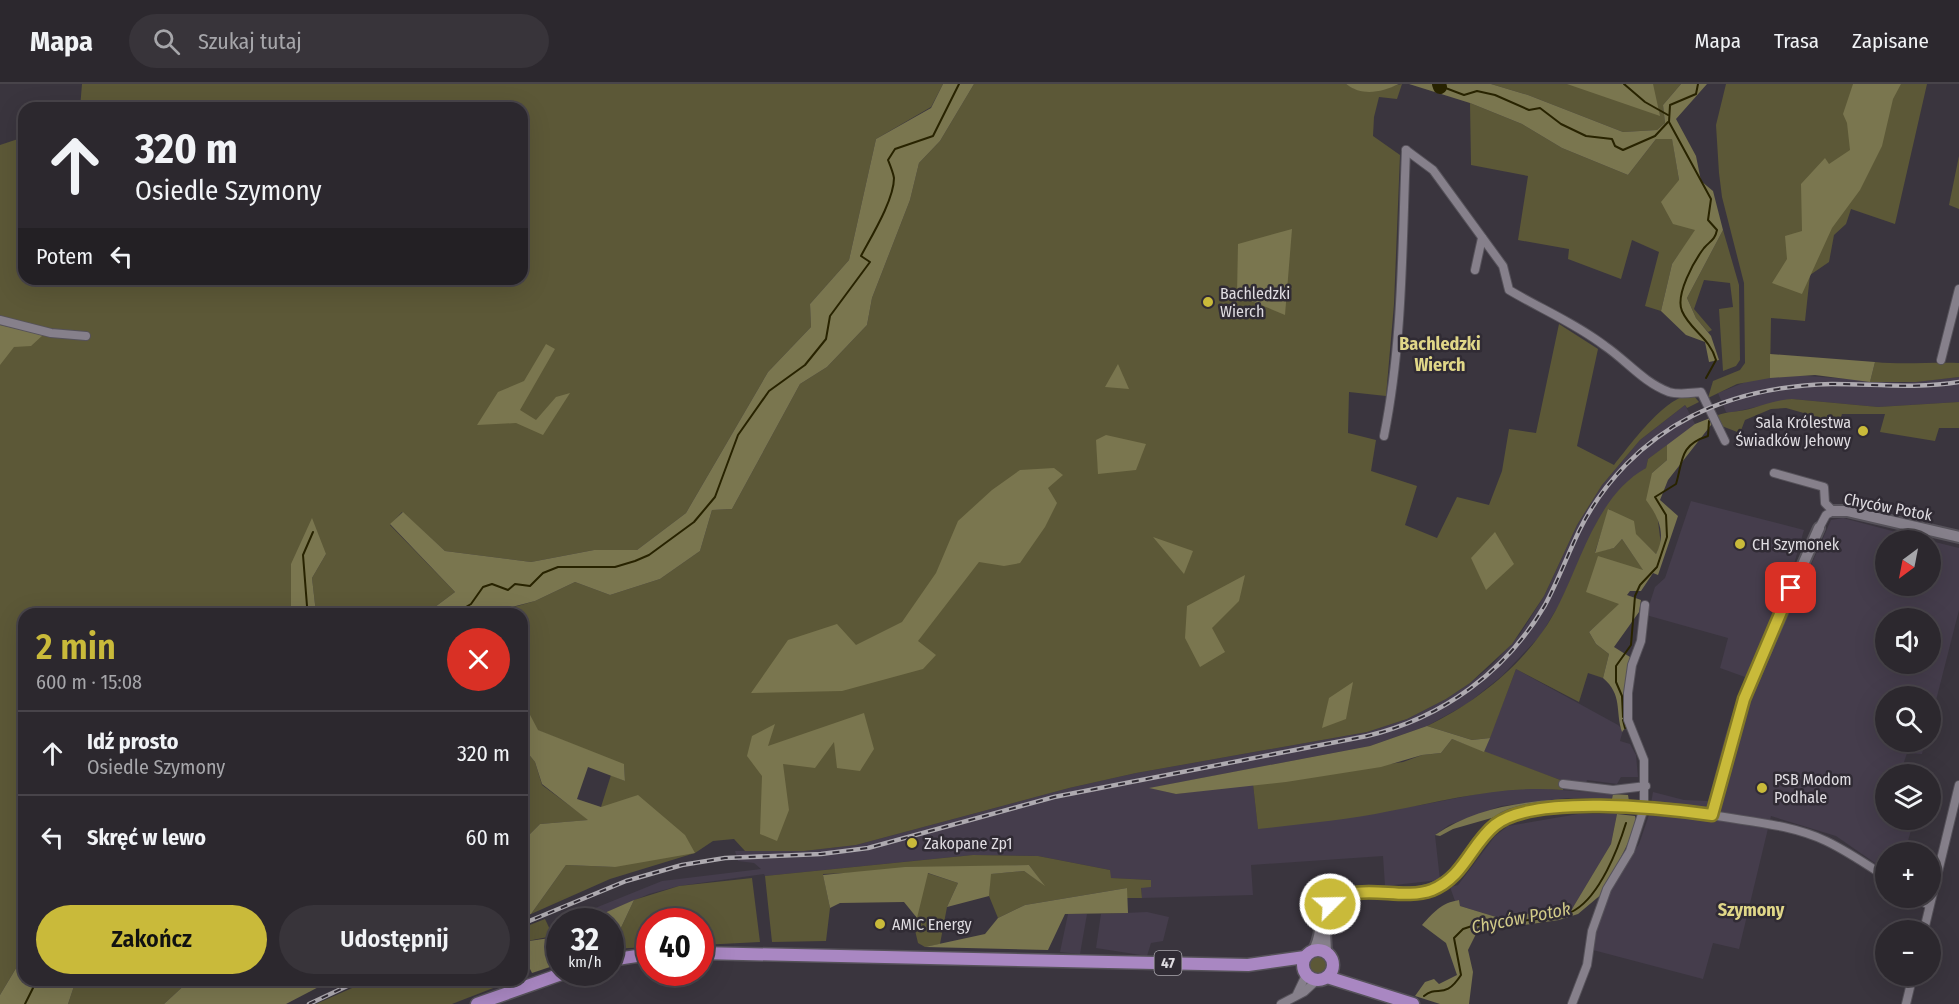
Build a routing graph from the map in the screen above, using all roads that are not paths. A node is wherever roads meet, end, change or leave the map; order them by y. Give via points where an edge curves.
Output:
1 (1482, 238) junction
2 (1475, 270) dead end
3 (1959, 289) edge
4 (0, 320) edge
5 (86, 336) dead end
6 (1941, 360) dead end
7 (1384, 436) dead end
8 (1725, 441) dead end
9 (1774, 473) dead end
10 (1833, 512) junction
11 (1819, 528) joint
12 (1959, 537) edge
13 (1645, 605) dead end
14 (1563, 784) dead end
15 (1959, 785) edge
16 (1646, 786) junction
17 (1644, 808) junction
18 (1712, 815) junction
19 (1941, 857) edge
20 (1875, 870) edge
21 (1322, 927) junction
22 (1326, 952) joint
23 (714, 953) edge
24 (1315, 968) junction
25 (546, 979) edge
26 (528, 986) edge
27 (528, 986) edge
28 (1910, 986) edge
29 (477, 1004) edge
30 (1281, 1004) edge
31 (1413, 1004) edge
32 (1572, 1004) edge
33 (1906, 1004) edge

1 - 2 street
1 - 7 street via 1433,170 1406,150 1400,300
1 - 8 street via 1503,266 1509,290 1552,311 1607,346 1658,387 1681,394 1701,392
3 - 6 street
4 - 5 street via 51,333
9 - 10 street via 1824,487 1825,503
10 - 11 street, Chyców Potok via 1826,515
10 - 12 street, Chyców Potok via 1846,511
11 - 18 street via 1747,691
13 - 16 street via 1641,641 1632,665 1628,720 1641,745
14 - 16 street via 1613,790
15 - 19 street
16 - 17 street
17 - 18 street
17 - 21 street via 1576,806 1502,819 1461,870 1445,883 1419,892 1349,893 1326,908
17 - 32 street via 1635,840 1604,898 1592,931 1587,965
18 - 20 street via 1766,823 1824,840
21 - 22 street
21 - 24 street
22 - 24 main road via 1332,961
23 - 24 main road, 47 via 1248,965 1283,959
24 - 30 street via 1297,994
24 - 31 main road
25 - 27 main road
26 - 29 main road
28 - 33 street

